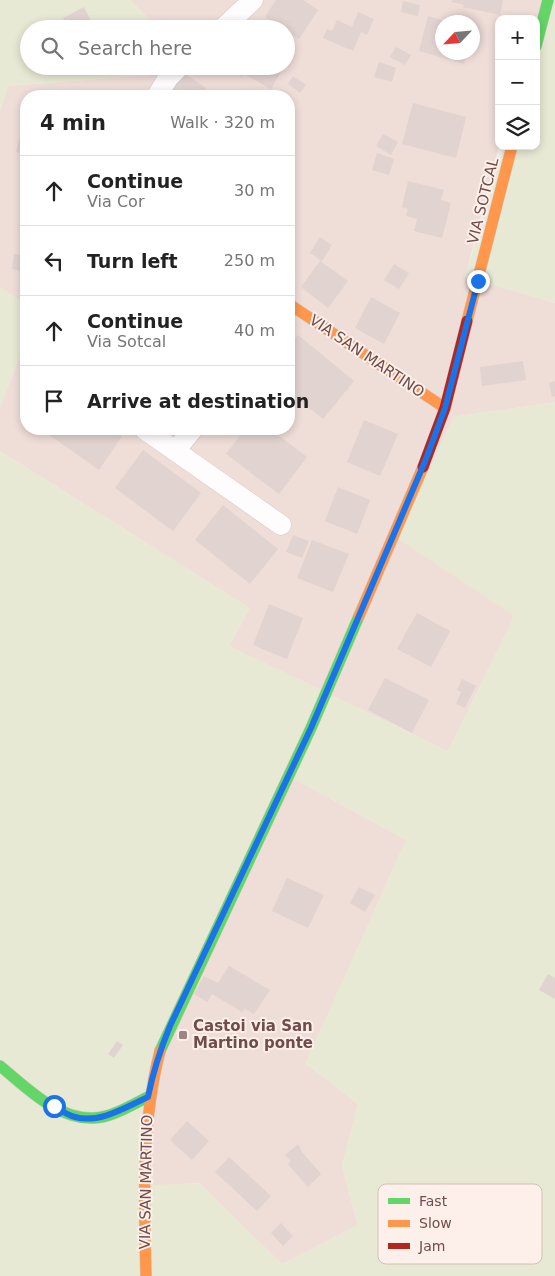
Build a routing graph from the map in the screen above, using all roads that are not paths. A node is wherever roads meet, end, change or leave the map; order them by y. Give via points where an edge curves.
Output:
1 (253, 0) edge
2 (548, 0) edge
3 (232, 20) edge
4 (540, 31) edge
5 (171, 75) edge
6 (161, 90) edge
7 (511, 150) edge
8 (295, 309) edge
9 (445, 408) junction
10 (152, 435) edge
11 (188, 435) edge
12 (175, 451) junction
13 (281, 525) dead end
14 (0, 1066) edge
15 (148, 1097) junction
16 (146, 1276) edge

1 - 3 street
2 - 4 street
5 - 6 street
7 - 9 street, VIA SOTCAL
8 - 9 street, VIA SAN MARTINO
9 - 15 street, VIA SAN MARTINO via 311,728 160,1049
10 - 12 street
11 - 12 street
12 - 13 street
14 - 15 street via 54,1106 75,1117 107,1115
15 - 16 street, VIA SAN MARTINO via 145,1127

